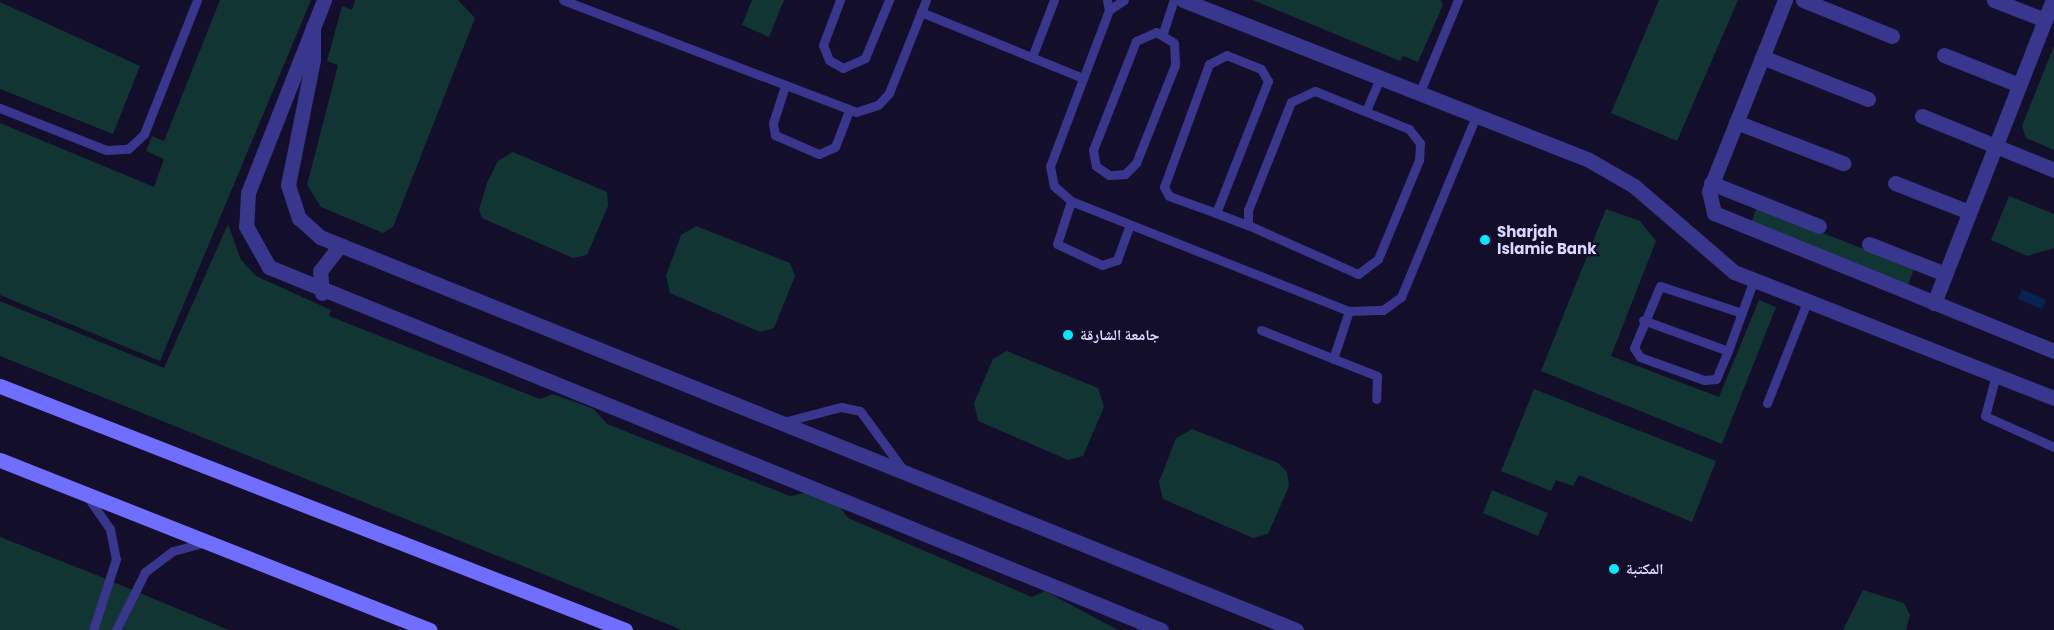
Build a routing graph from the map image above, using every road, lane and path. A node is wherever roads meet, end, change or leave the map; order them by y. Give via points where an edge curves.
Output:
1 (197, 0) edge
2 (324, 0) edge
3 (563, 0) edge
4 (840, 0) edge
5 (888, 0) edge
6 (926, 0) edge
7 (1054, 0) edge
8 (1107, 0) edge
9 (1124, 0) edge
10 (1174, 0) edge
11 (1183, 0) edge
12 (1458, 0) edge
13 (1785, 0) edge
14 (1803, 0) edge
15 (1994, 0) edge
16 (2053, 0) edge
17 (1109, 10) junction
18 (921, 12) junction
19 (2045, 20) junction
20 (313, 27) junction
21 (1163, 33) junction
22 (1893, 36) dead end
23 (1944, 55) dead end
24 (1032, 57) junction
25 (1762, 57) junction
26 (1083, 78) junction
27 (1380, 78) junction
28 (2019, 85) junction
29 (785, 86) junction
30 (1419, 94) junction
31 (1868, 99) dead end
32 (0, 108) edge
33 (849, 111) junction
34 (1366, 111) junction
35 (1476, 116) junction
36 (1922, 116) dead end
37 (1736, 122) junction
38 (1995, 146) junction
39 (1843, 163) dead end
40 (2054, 170) edge
41 (1712, 183) junction
42 (1895, 183) dead end
43 (1071, 201) junction
44 (1970, 212) junction
45 (1216, 213) junction
46 (1130, 225) junction
47 (1248, 225) junction
48 (1819, 226) dead end
49 (1869, 244) dead end
50 (340, 245) junction
51 (1945, 274) junction
52 (1753, 282) junction
53 (322, 293) junction
54 (1807, 302) junction
55 (1934, 303) junction
56 (1349, 311) junction
57 (1742, 313) junction
58 (1643, 320) junction
59 (1261, 330) dead end
60 (1728, 351) junction
61 (2054, 351) edge
62 (1333, 359) junction
63 (1996, 375) junction
64 (0, 386) edge
65 (2054, 398) edge
66 (1376, 399) dead end
67 (1767, 403) dead end
68 (787, 421) junction
69 (2054, 447) edge
70 (0, 460) edge
71 (902, 468) junction
72 (83, 493) junction
73 (208, 542) junction
74 (106, 597) junction
75 (125, 605) junction
76 (93, 630) edge
77 (116, 630) edge
78 (430, 630) edge
79 (625, 630) edge
80 (1161, 630) edge
81 (1296, 630) edge

1 - 32 lane via 144,134 128,149 106,150
2 - 20 street
3 - 29 lane
4 - 5 lane via 823,45 829,60 843,68 865,58
6 - 18 lane
7 - 24 lane
8 - 17 lane
9 - 17 lane
10 - 21 lane
11 - 27 street
12 - 30 lane
13 - 25 street
14 - 22 street
15 - 19 street
16 - 19 street
17 - 26 lane
18 - 24 lane
18 - 33 lane via 884,99 871,109
19 - 28 street
20 - 50 street via 313,60 288,184 299,218
20 - 53 street via 245,210 248,235 260,258 279,274
21 - 21 lane via 1148,33 1136,41 1096,142 1093,158 1109,175 1125,174 1136,162 1175,65 1177,50
23 - 28 street
24 - 26 lane
25 - 31 street
25 - 37 street
26 - 43 lane via 1050,166 1054,186
27 - 30 street
27 - 34 lane
28 - 38 street
29 - 33 lane
29 - 33 lane via 773,123 775,135 819,154 835,147
30 - 35 street
34 - 47 lane via 1315,91 1295,97 1248,210
34 - 47 lane via 1409,129 1421,152 1374,266 1350,273
35 - 52 street via 1613,172 1710,255
35 - 56 lane via 1401,297 1383,310
36 - 38 street
37 - 39 street
37 - 41 street
38 - 40 street
38 - 44 street
41 - 48 street
41 - 55 street via 1708,199 1721,218
42 - 44 street
43 - 46 lane
43 - 46 lane via 1057,244 1102,265 1117,260
44 - 51 street
45 - 45 lane via 1169,196 1164,183 1209,64 1227,55 1261,69 1268,81
45 - 47 lane
46 - 56 lane
49 - 51 street
50 - 53 street via 320,271
50 - 68 street
51 - 55 street
52 - 54 street
52 - 57 lane
53 - 80 street
54 - 63 street
54 - 67 lane
55 - 61 street
56 - 62 lane
57 - 58 lane via 1669,286 1654,291
57 - 60 lane
58 - 60 lane
58 - 60 lane via 1633,345 1637,355 1708,381 1719,375
59 - 62 lane
62 - 66 lane via 1377,376
63 - 65 street
63 - 69 lane via 1985,416
64 - 79 street
68 - 71 street
68 - 71 lane via 841,407 860,411
70 - 72 street
71 - 81 street
72 - 73 street
72 - 74 lane via 103,516 114,544 115,572
73 - 75 lane via 158,560 137,581
73 - 78 street
74 - 75 lane
74 - 76 lane
75 - 77 lane

